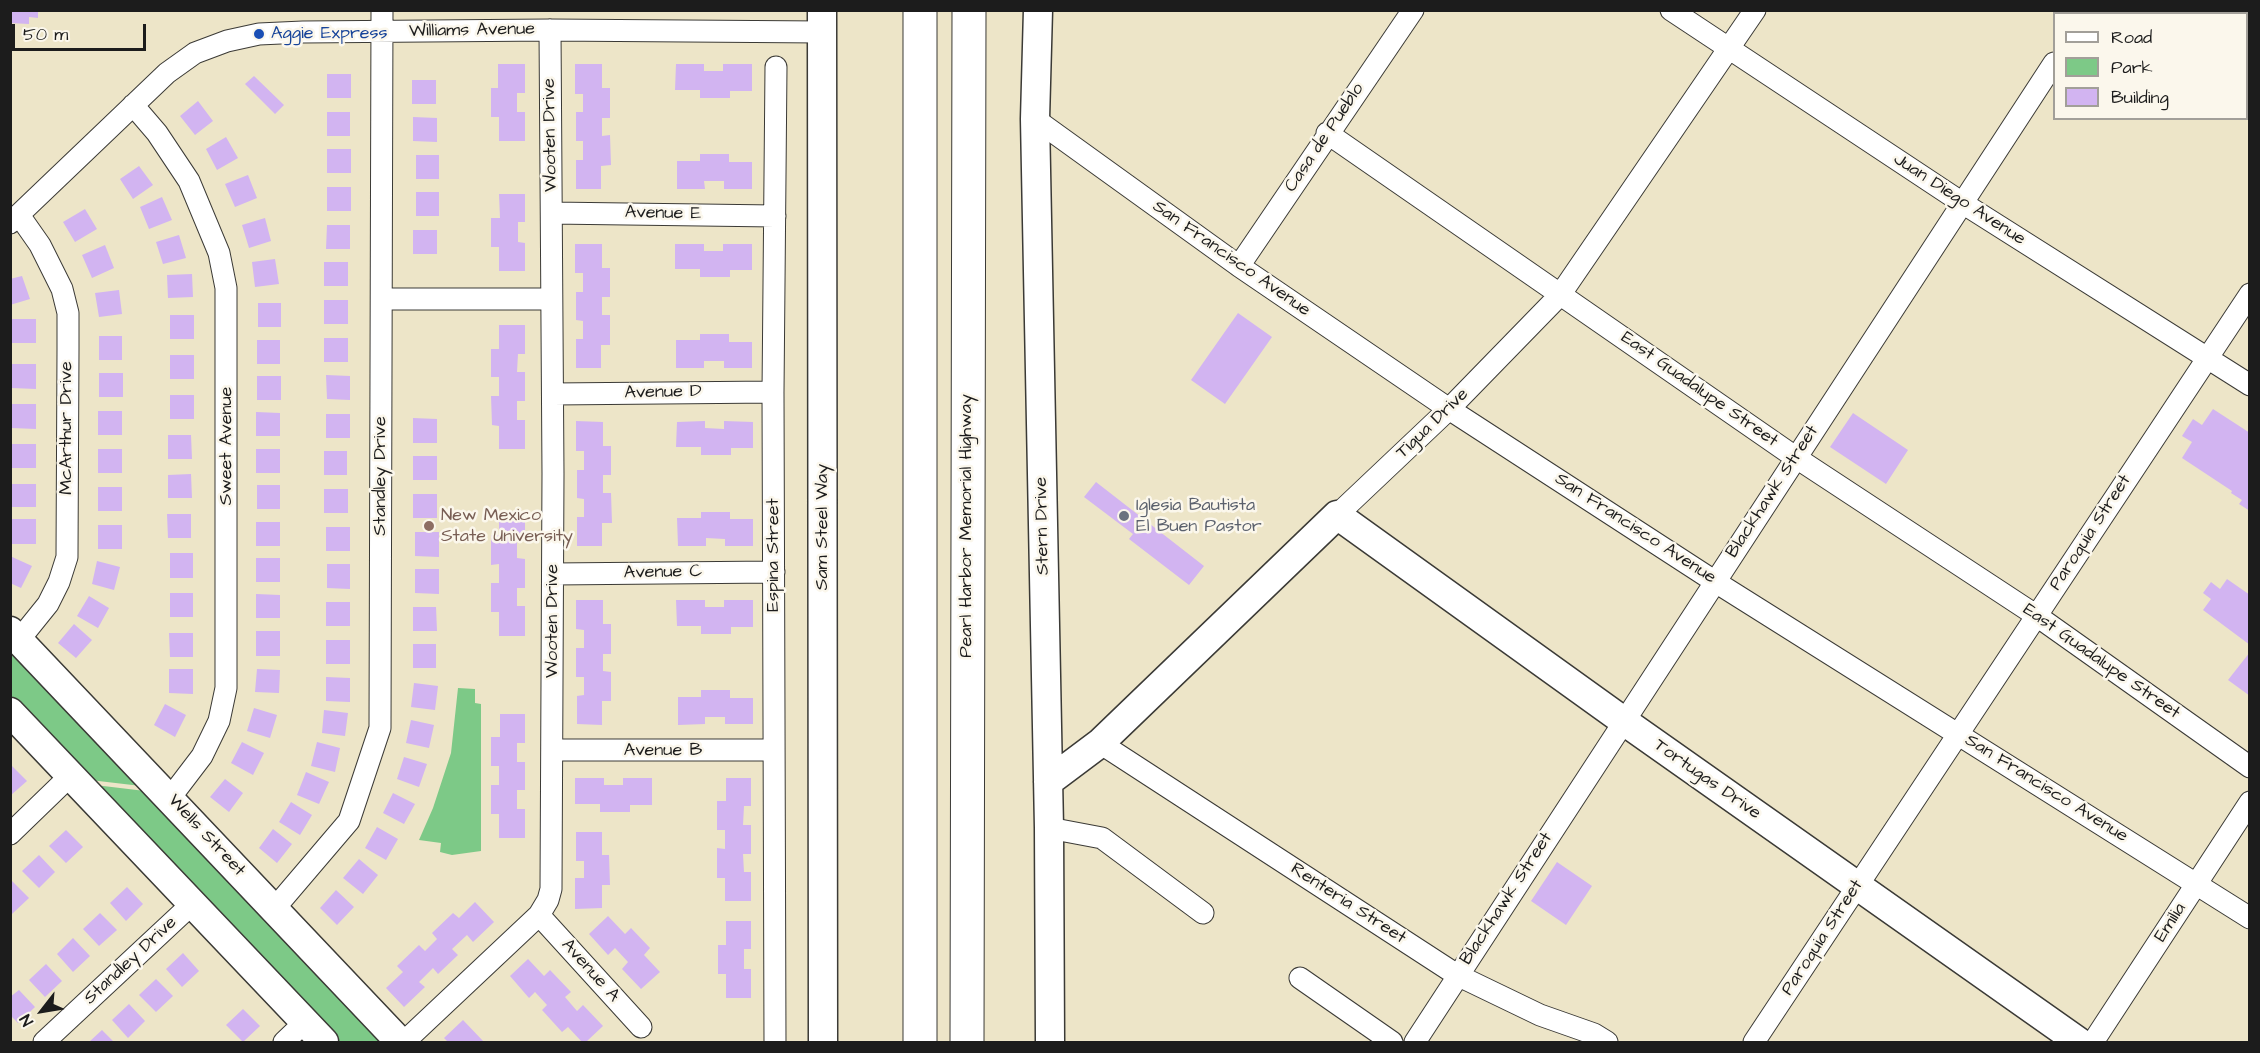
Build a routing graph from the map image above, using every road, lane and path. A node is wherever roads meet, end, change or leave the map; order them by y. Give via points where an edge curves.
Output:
1 (920, 10) edge
2 (969, 10) edge
3 (1038, 10) edge
4 (1413, 10) edge
5 (1671, 10) edge
6 (1755, 10) edge
7 (382, 21) edge
8 (822, 21) edge
9 (550, 30) junction
10 (1730, 49) junction
11 (2053, 66) edge
12 (776, 67) dead end
13 (133, 105) junction
14 (1035, 119) junction
15 (1327, 133) junction
16 (1964, 204) junction
17 (552, 213) junction
18 (775, 216) junction
19 (15, 219) edge
20 (1239, 266) junction
21 (2250, 294) edge
22 (1560, 295) junction
23 (382, 299) junction
24 (551, 299) junction
25 (2207, 358) junction
26 (2250, 385) edge
27 (773, 392) junction
28 (553, 394) junction
29 (1449, 408) junction
30 (1795, 457) junction
31 (1337, 514) junction
32 (774, 572) junction
33 (553, 574) junction
34 (1714, 581) junction
35 (2037, 616) junction
36 (15, 636) edge
37 (10, 712) edge
38 (1625, 722) junction
39 (1958, 734) junction
40 (1100, 743) junction
41 (552, 750) junction
42 (773, 750) junction
43 (2250, 767) edge
44 (71, 775) junction
45 (1048, 782) junction
46 (170, 798) junction
47 (2250, 802) edge
48 (1049, 828) junction
49 (10, 834) edge
50 (2196, 884) junction
51 (1857, 886) junction
52 (192, 904) junction
53 (274, 909) junction
54 (1203, 913) dead end
55 (539, 915) junction
56 (2250, 918) edge
57 (1457, 975) junction
58 (1300, 978) dead end
59 (641, 1027) dead end
60 (315, 1032) edge
61 (44, 1042) edge
62 (284, 1042) edge
63 (402, 1042) edge
64 (775, 1042) edge
65 (823, 1042) edge
66 (920, 1042) edge
67 (968, 1042) edge
68 (1050, 1042) edge
69 (1392, 1042) edge
70 (1415, 1042) edge
71 (1607, 1042) edge
72 (1754, 1042) edge
73 (2079, 1042) edge
74 (2093, 1042) edge

1 - 66 highway
2 - 67 highway, Pearl Harbor Memorial Highway
3 - 14 street, Stern Drive
4 - 15 street, Casa de Pueblo
5 - 10 street, Juan Diego Avenue
6 - 10 street, Tigua Drive
7 - 9 street, Williams Avenue
7 - 13 street, Williams Avenue via 227,41 177,64
7 - 23 street, Standley Drive
8 - 9 street, Williams Avenue
8 - 65 street, Sam Steel Way
9 - 17 street, Wooten Drive
10 - 16 street, Juan Diego Avenue
10 - 22 street, Tigua Drive
11 - 16 street, Blackhawk Street
12 - 18 street, Espina Street
13 - 19 street, Williams Avenue
13 - 46 street, Sweet Avenue via 189,181 219,254 226,288 226,688 219,721 202,756
14 - 20 street, San Francisco Avenue
14 - 45 street, Stern Drive
15 - 20 street, Casa de Pueblo
15 - 22 street, East Guadalupe Street
16 - 25 street, Juan Diego Avenue
16 - 30 street, Blackhawk Street
17 - 18 street, Avenue E
17 - 24 street, Wooten Drive
18 - 27 street, Espina Street
19 - 36 street, McArthur Drive via 40,245 62,289 68,313 68,349 67,557 48,604
20 - 29 street, San Francisco Avenue
21 - 25 street, Paroquia Street
22 - 29 street, Tigua Drive
22 - 30 street, East Guadalupe Street
23 - 24 street
23 - 53 street, Standley Drive via 380,729 349,821
24 - 28 street, Wooten Drive
25 - 26 street, Juan Diego Avenue
25 - 35 street, Paroquia Street
27 - 28 street, Avenue D
27 - 32 street, Espina Street
28 - 33 street, Wooten Drive
29 - 31 street, Tigua Drive
29 - 34 street, San Francisco Avenue
30 - 34 street, Blackhawk Street
30 - 35 street, East Guadalupe Street
31 - 38 street, Tortugas Drive
31 - 40 street, Tigua Drive
32 - 33 street, Avenue C
32 - 42 street, Espina Street
33 - 41 street, Wooten Drive
34 - 38 street, Blackhawk Street
34 - 39 street, San Francisco Avenue
35 - 39 street, Paroquia Street
35 - 43 street, East Guadalupe Street
36 - 46 street, Wells Street
37 - 44 street
38 - 51 street, Tortugas Drive
38 - 57 street, Blackhawk Street
39 - 50 street, San Francisco Avenue
39 - 51 street, Paroquia Street
40 - 45 street, Tigua Drive
40 - 57 street, Renteria Street
41 - 42 street, Avenue B
41 - 55 street, Wooten Drive via 551,889
42 - 64 street, Espina Street
44 - 49 street
44 - 52 street
45 - 48 street, Stern Drive
46 - 53 street, Wells Street
47 - 50 street, Emilia
48 - 54 street via 1102,838
48 - 68 street, Stern Drive
50 - 56 street, San Francisco Avenue
50 - 74 street, Emilia
51 - 72 street, Paroquia Street
51 - 73 street, Tortugas Drive
52 - 60 street
52 - 61 street, Standley Drive
53 - 63 street, Wells Street
55 - 59 street, Avenue A
55 - 63 street, Wooten Drive
57 - 70 street, Blackhawk Street
57 - 71 street, Renteria Street
58 - 69 street
60 - 62 street

